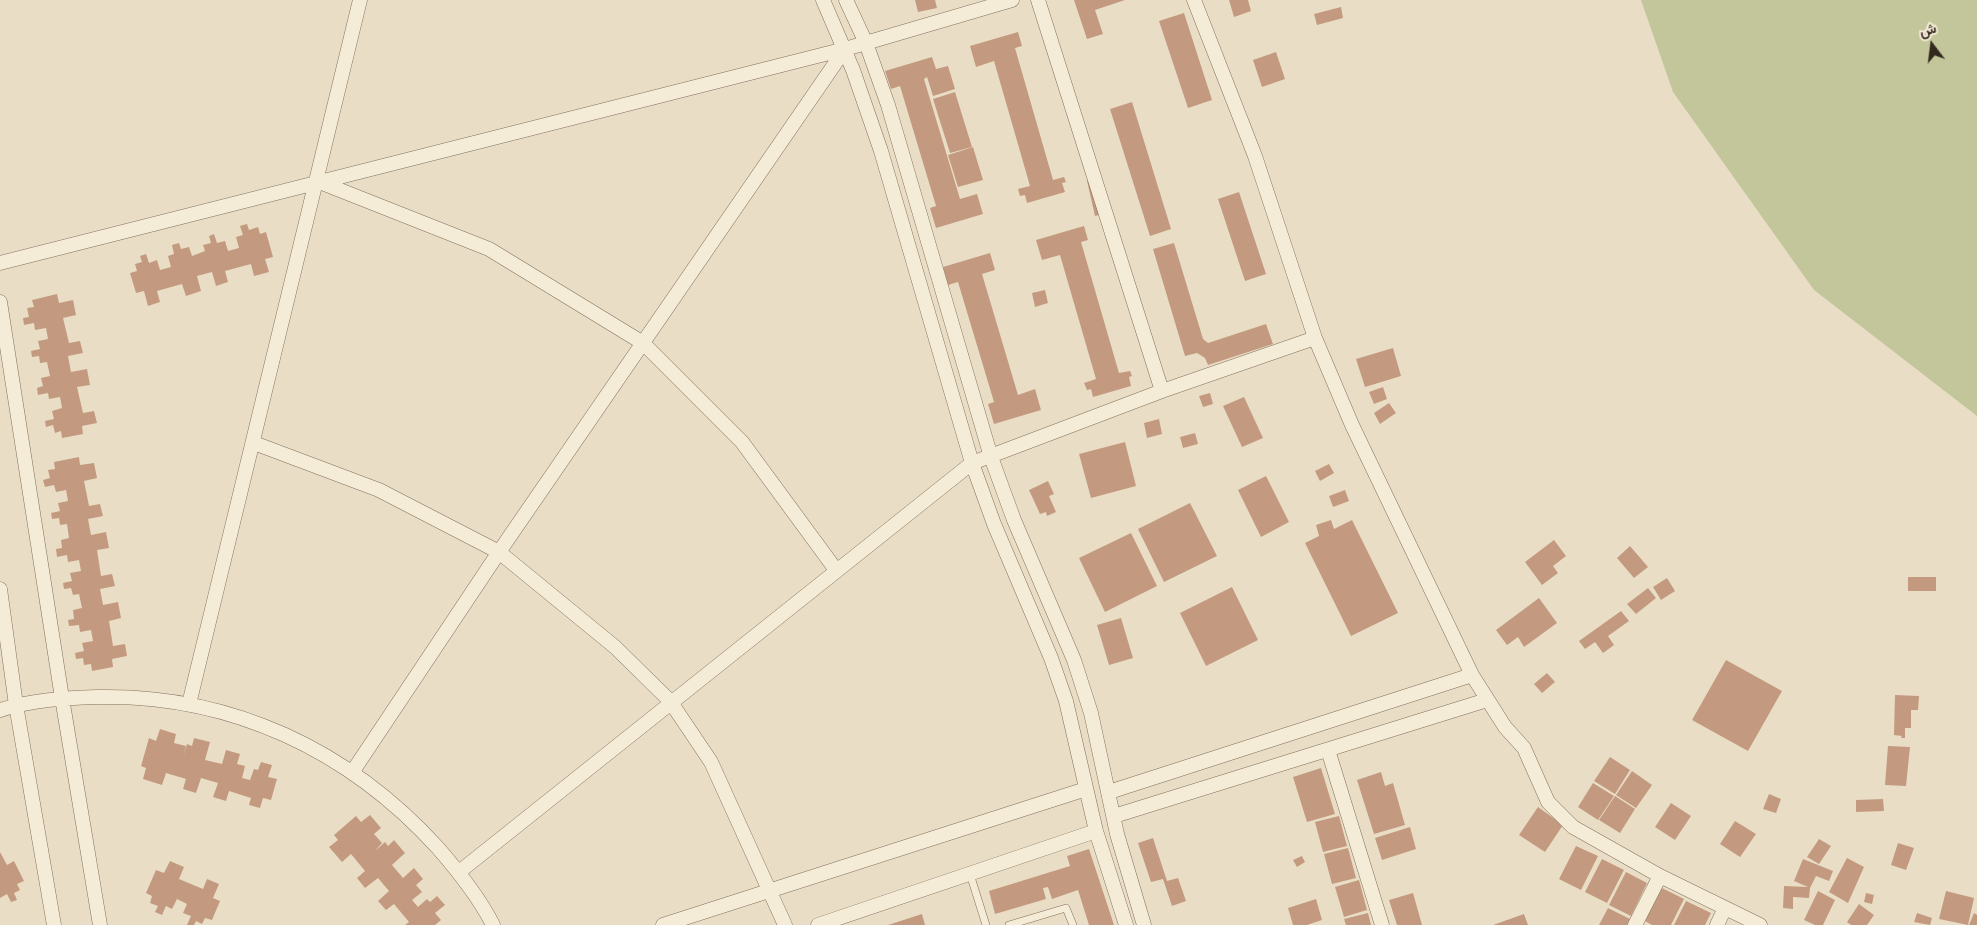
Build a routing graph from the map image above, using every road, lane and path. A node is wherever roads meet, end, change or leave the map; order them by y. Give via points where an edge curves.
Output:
1 (360, 0) edge
2 (823, 0) edge
3 (846, 0) edge
4 (1012, 0) edge
5 (1038, 0) edge
6 (1194, 0) edge
7 (866, 43) junction
8 (845, 49) junction
9 (317, 181) junction
10 (0, 263) edge
11 (0, 302) edge
12 (1315, 338) junction
13 (643, 343) junction
14 (1162, 391) junction
15 (254, 443) junction
16 (991, 457) junction
17 (972, 463) junction
18 (499, 552) junction
19 (836, 570) junction
20 (0, 590) edge
21 (1472, 675) junction
22 (62, 698) junction
23 (1487, 700) junction
24 (670, 701) junction
25 (189, 704) junction
26 (16, 705) junction
27 (0, 710) edge
28 (1328, 750) junction
29 (353, 771) junction
30 (1086, 789) junction
31 (1109, 792) junction
32 (1114, 816) junction
33 (1096, 831) junction
34 (459, 872) junction
35 (970, 874) junction
36 (1660, 876) junction
37 (769, 892) junction
38 (1725, 908) junction
39 (54, 925) edge
40 (100, 925) edge
41 (493, 925) edge
42 (663, 925) edge
43 (785, 925) edge
44 (818, 925) edge
45 (986, 925) edge
46 (1009, 925) edge
47 (1073, 925) edge
48 (1126, 925) edge
49 (1144, 925) edge
50 (1382, 925) edge
51 (1635, 925) edge
52 (1716, 925) edge
53 (1760, 925) edge

1 - 9 street
2 - 8 street
3 - 7 street
4 - 7 street
5 - 14 street
6 - 12 street via 1255,156
7 - 8 street
7 - 16 street via 891,114
8 - 9 street
8 - 13 street
8 - 17 street via 881,151
9 - 10 street
9 - 13 street via 489,249
9 - 15 street
11 - 22 street
12 - 14 street
12 - 21 street via 1352,425
13 - 18 street
13 - 19 street via 742,442
14 - 16 street
15 - 18 street via 379,490
15 - 25 street
16 - 17 street
16 - 31 street via 1014,520 1074,660 1091,712
17 - 19 street
17 - 30 street via 994,524 1051,658 1066,701
18 - 24 street via 615,647
18 - 29 street
19 - 24 street
20 - 26 street
21 - 23 street
21 - 31 street
22 - 25 street via 126,696
22 - 26 street
22 - 40 street
23 - 28 street
23 - 36 street via 1524,748 1548,802 1558,814 1573,827
24 - 34 street
24 - 37 street via 711,762
25 - 29 street via 232,714 274,729
26 - 27 street
26 - 39 street
28 - 32 street
28 - 50 street
29 - 34 street via 410,817
30 - 33 street
30 - 37 street
31 - 32 street
32 - 49 street
33 - 35 street
33 - 48 street
34 - 41 street
35 - 44 street
35 - 45 lane
36 - 38 street
36 - 51 street
37 - 42 street
37 - 43 street
38 - 52 street
38 - 53 street
46 - 47 lane via 1066,908

